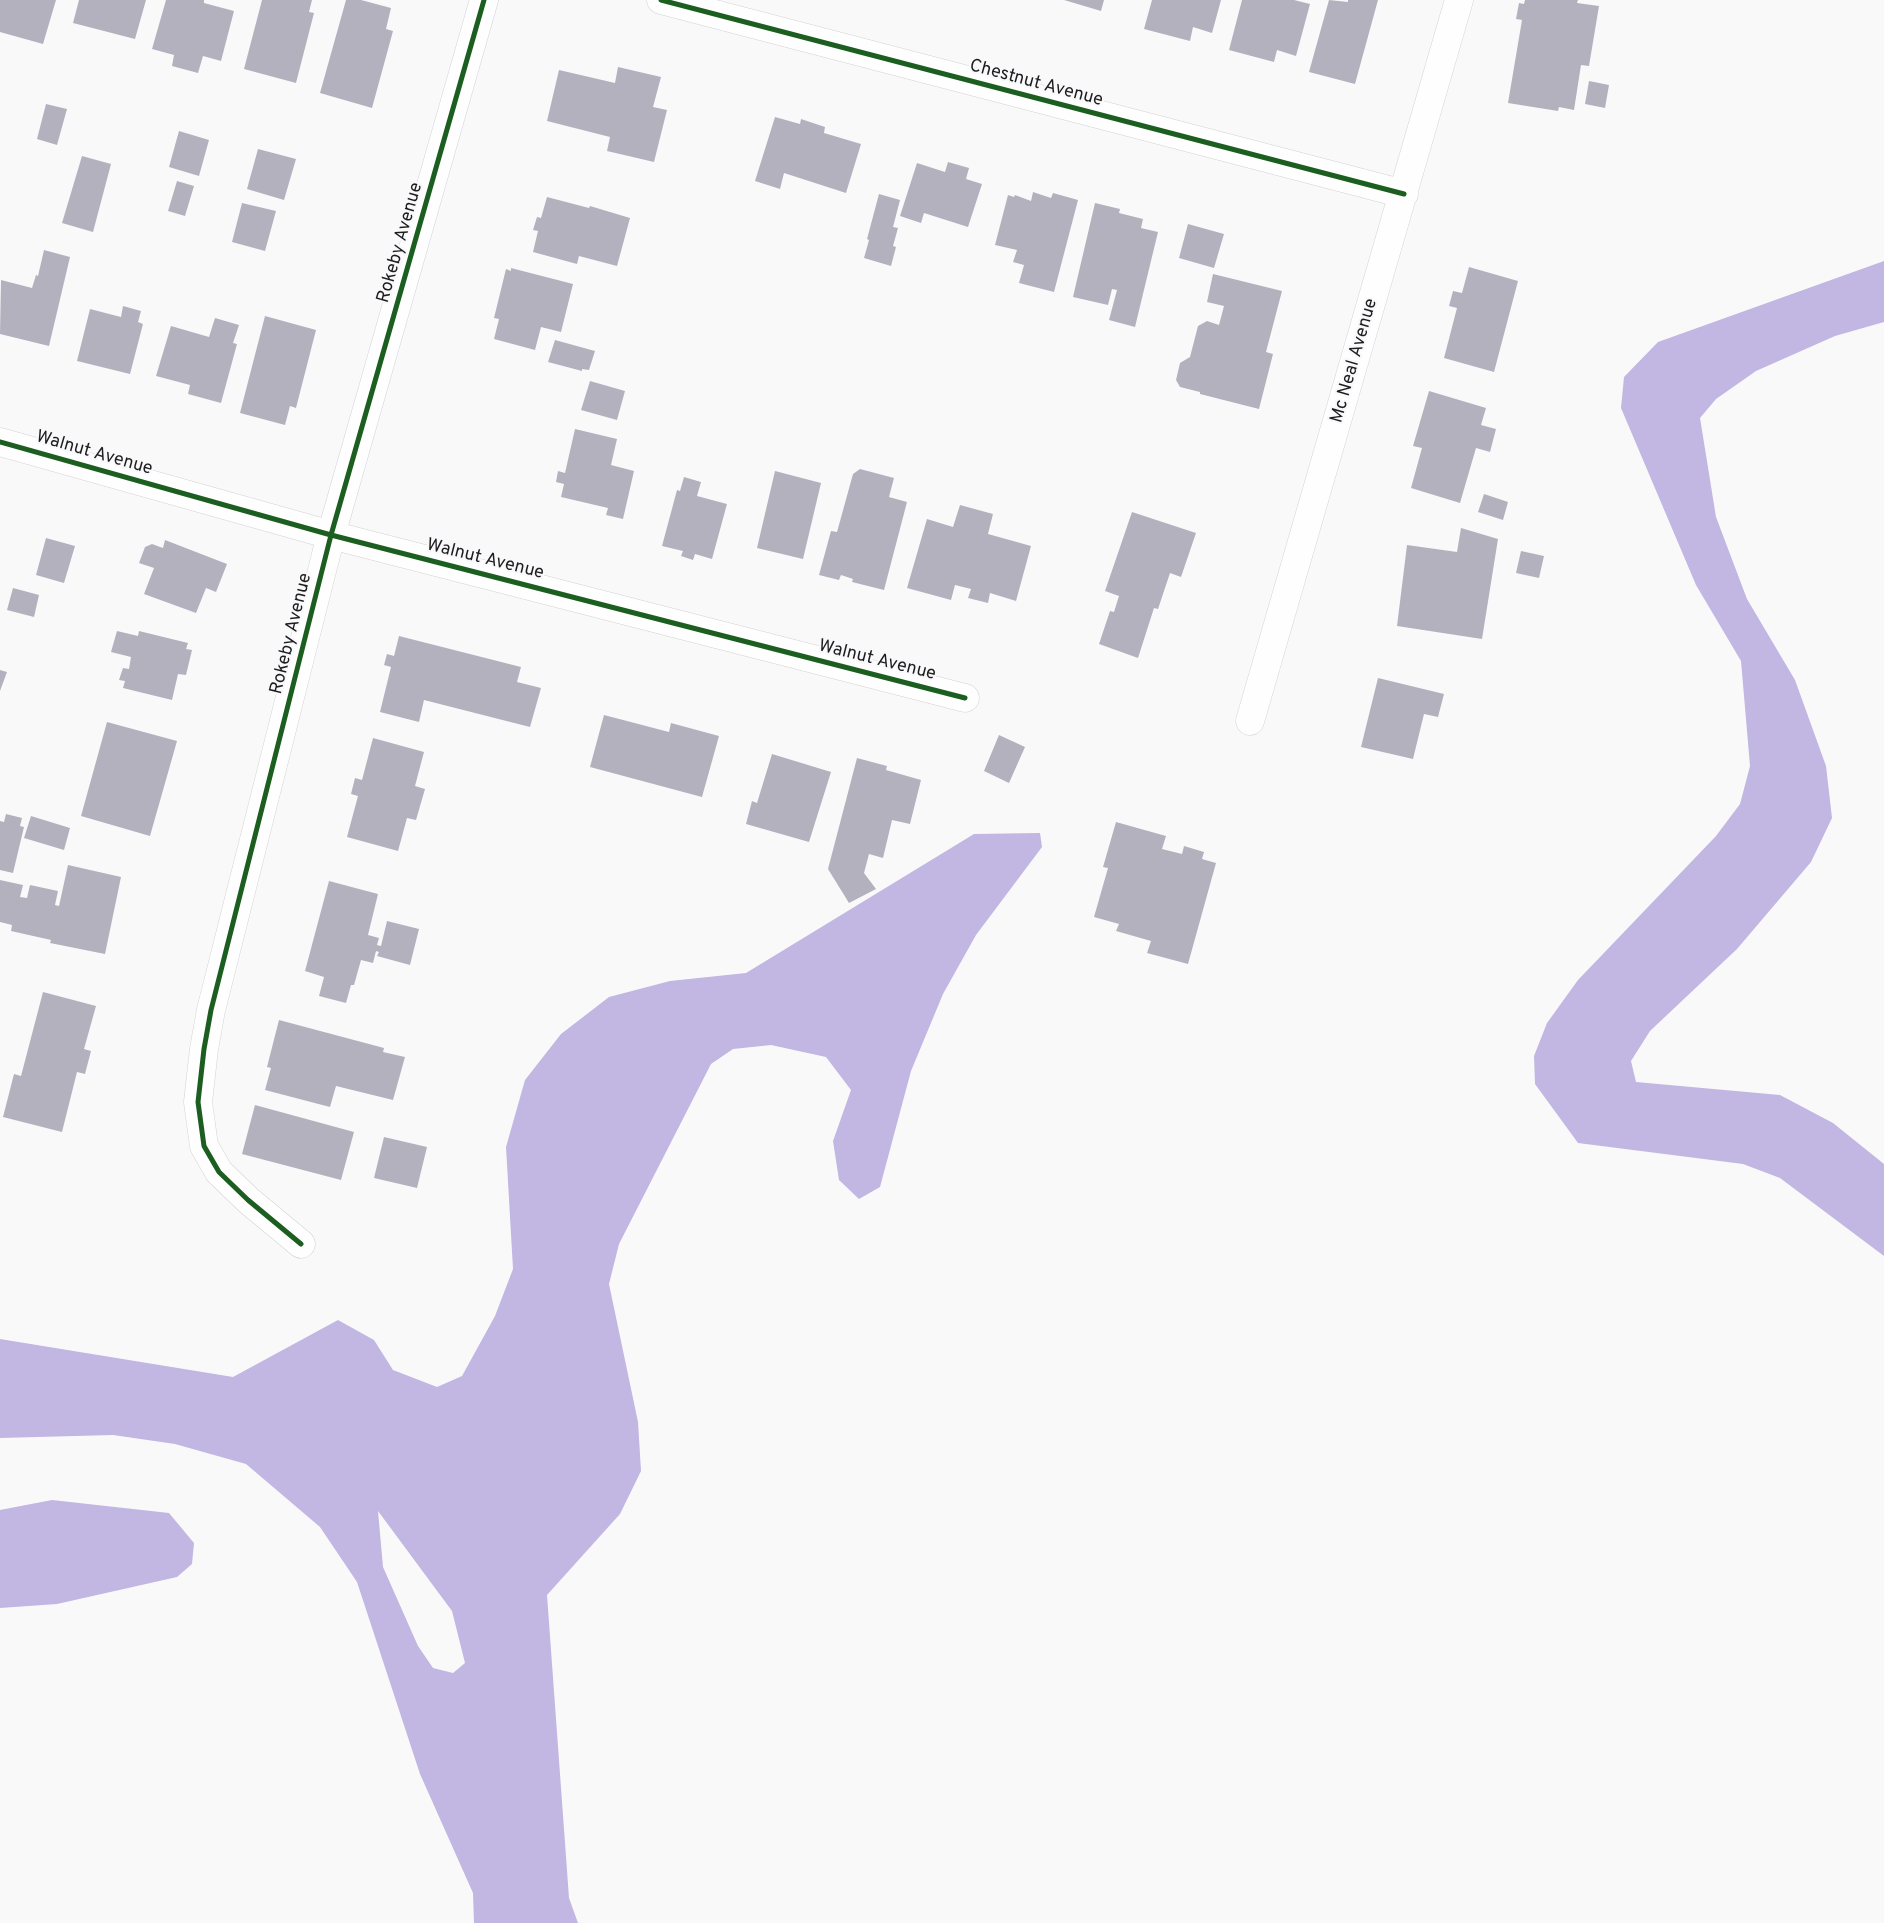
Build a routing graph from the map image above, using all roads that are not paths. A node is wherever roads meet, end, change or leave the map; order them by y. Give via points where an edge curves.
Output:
1 (484, 0) edge
2 (660, 0) edge
3 (1459, 0) edge
4 (1404, 194) junction
5 (0, 442) edge
6 (331, 535) junction
7 (965, 698) dead end
8 (1250, 721) dead end
9 (302, 1244) dead end

1 - 6 street, Rokeby Avenue
2 - 4 street, Chestnut Avenue
3 - 4 street, Mc Neal Avenue
4 - 8 street, Mc Neal Avenue
5 - 6 street, Walnut Avenue
6 - 7 street, Walnut Avenue
6 - 9 street, Rokeby Avenue via 211,1010 198,1102 204,1146 219,1172

